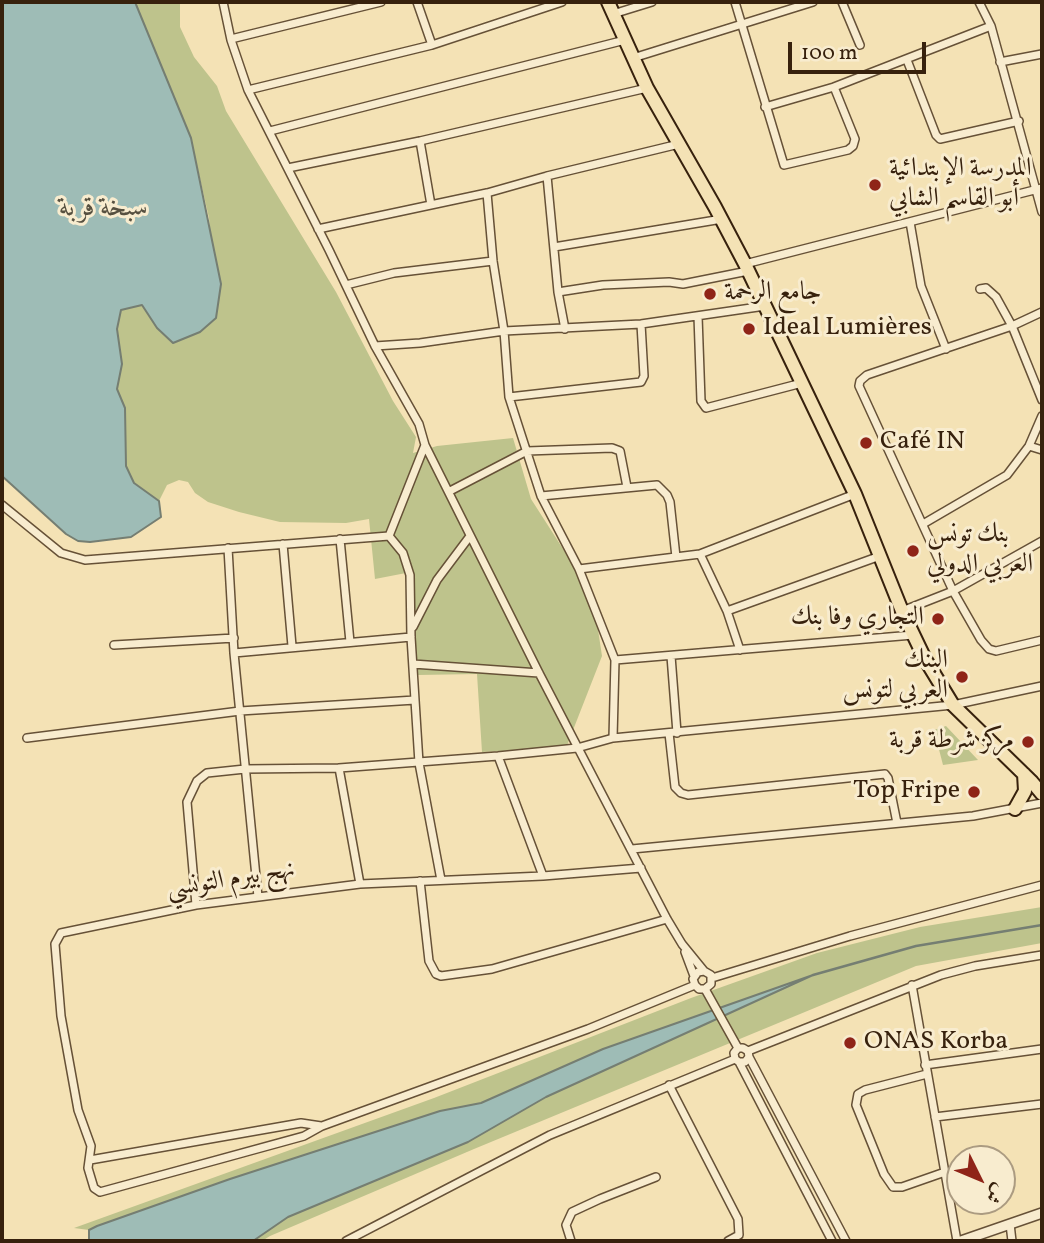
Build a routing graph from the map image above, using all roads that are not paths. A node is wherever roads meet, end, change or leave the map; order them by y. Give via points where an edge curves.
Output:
1 (223, 2) edge
2 (381, 2) edge
3 (417, 2) edge
4 (562, 2) edge
5 (652, 2) edge
6 (735, 2) edge
7 (813, 2) edge
8 (842, 2) edge
9 (979, 2) edge
10 (610, 8) edge
11 (741, 24) junction
12 (991, 26) junction
13 (231, 39) junction
14 (625, 40) junction
15 (860, 44) dead end
16 (432, 45) junction
17 (1042, 54) edge
18 (633, 58) junction
19 (907, 60) junction
20 (1000, 62) junction
21 (834, 87) junction
22 (648, 88) junction
23 (248, 90) junction
24 (765, 107) junction
25 (1018, 121) junction
26 (270, 131) junction
27 (420, 141) junction
28 (679, 144) junction
29 (288, 168) junction
30 (547, 176) junction
31 (1038, 189) edge
32 (487, 193) junction
33 (431, 205) junction
34 (1042, 212) edge
35 (722, 219) junction
36 (910, 222) junction
37 (318, 229) junction
38 (554, 247) junction
39 (493, 261) junction
40 (747, 268) junction
41 (346, 285) junction
42 (981, 289) dead end
43 (558, 292) junction
44 (765, 306) junction
45 (1042, 312) edge
46 (698, 316) junction
47 (640, 324) junction
48 (1012, 326) junction
49 (565, 330) junction
50 (504, 331) junction
51 (375, 346) junction
52 (946, 349) junction
53 (802, 383) junction
54 (509, 397) junction
55 (1042, 400) edge
56 (1042, 416) edge
57 (425, 445) junction
58 (1029, 446) junction
59 (1042, 450) edge
60 (527, 451) junction
61 (627, 487) junction
62 (450, 491) junction
63 (855, 494) junction
64 (541, 496) junction
65 (2, 505) edge
66 (923, 523) junction
67 (389, 536) junction
68 (470, 536) junction
69 (340, 540) junction
70 (1042, 541) edge
71 (282, 544) junction
72 (228, 548) junction
73 (700, 554) junction
74 (881, 555) junction
75 (676, 557) junction
76 (579, 569) junction
77 (953, 591) junction
78 (727, 611) junction
79 (902, 611) junction
80 (411, 634) junction
81 (913, 635) junction
82 (234, 638) junction
83 (1042, 640) edge
84 (350, 642) junction
85 (114, 645) dead end
86 (292, 646) junction
87 (740, 650) junction
88 (234, 653) junction
89 (671, 656) junction
90 (615, 660) junction
91 (413, 664) junction
92 (539, 673) junction
93 (1042, 686) edge
94 (415, 700) junction
95 (953, 705) junction
96 (240, 711) junction
97 (673, 733) junction
98 (27, 737) dead end
99 (613, 738) junction
100 (577, 748) junction
101 (498, 756) junction
102 (419, 763) junction
103 (339, 768) junction
104 (245, 769) junction
105 (1033, 780) edge
106 (1042, 794) edge
107 (1042, 803) edge
108 (1014, 809) junction
109 (897, 823) junction
110 (632, 849) junction
111 (640, 868) junction
112 (543, 876) junction
113 (441, 880) junction
114 (420, 881) junction
115 (360, 884) junction
116 (1042, 885) edge
117 (258, 897) junction
118 (196, 905) junction
119 (667, 919) junction
120 (682, 944) junction
121 (1042, 955) edge
122 (704, 971) junction
123 (712, 978) junction
124 (694, 981) junction
125 (912, 985) junction
126 (706, 991) junction
127 (736, 1046) junction
128 (1042, 1049) edge
129 (748, 1054) junction
130 (737, 1060) junction
131 (925, 1065) junction
132 (927, 1074) junction
133 (669, 1085) junction
134 (1042, 1104) edge
135 (935, 1117) junction
136 (322, 1126) junction
137 (90, 1160) junction
138 (945, 1172) junction
139 (656, 1177) dead end
140 (1042, 1213) edge
141 (1010, 1224) junction
142 (346, 1241) edge
143 (571, 1241) edge
144 (728, 1241) edge
145 (832, 1241) edge
146 (846, 1241) edge
147 (959, 1241) edge
148 (1012, 1241) edge

1 - 13 street
2 - 13 street
3 - 16 street
4 - 16 street
5 - 10 street
6 - 11 street
7 - 11 street
8 - 15 street
9 - 12 street
10 - 14 highway
11 - 18 street
11 - 24 street
12 - 19 street
12 - 20 street
13 - 23 street
14 - 18 highway
14 - 26 street
16 - 23 street
17 - 20 street
18 - 22 highway
19 - 21 street
19 - 25 street via 938,138
20 - 25 street
21 - 24 street
21 - 24 street via 855,139 851,149 784,165
22 - 27 street
22 - 28 highway
23 - 26 street
25 - 31 street
26 - 29 street
27 - 29 street
27 - 33 street
28 - 30 street
28 - 35 highway
29 - 37 street
30 - 32 street
30 - 38 street
31 - 34 street
31 - 36 street
32 - 33 street
32 - 39 street
33 - 37 street
35 - 38 street
35 - 40 highway
36 - 40 street
36 - 52 street via 921,286
37 - 41 street
38 - 43 street
39 - 41 street via 394,273
39 - 50 street
40 - 43 street via 683,284 603,285
40 - 44 highway
41 - 51 street
42 - 48 street via 992,291
43 - 49 street
44 - 46 street
44 - 53 highway
45 - 48 street
46 - 47 street
46 - 53 street via 703,406 720,406
47 - 49 street
47 - 54 street via 644,376 640,383
48 - 52 street
48 - 55 street
49 - 50 street
50 - 51 street
50 - 54 street
51 - 57 street via 419,424
52 - 66 street via 867,375 859,386
53 - 63 highway
54 - 60 street
56 - 58 street
57 - 62 street
57 - 67 street
58 - 59 street
58 - 66 street via 1007,475
60 - 61 street via 617,449
60 - 62 street
60 - 64 street
61 - 64 street
61 - 75 street via 657,485 667,495
62 - 68 street
63 - 73 street
63 - 74 highway
64 - 76 street
65 - 72 street via 61,553 74,558
66 - 77 street
67 - 69 street
67 - 80 street via 407,562
68 - 80 street via 437,580
68 - 92 street
69 - 71 street
69 - 84 street
70 - 77 street
71 - 72 street
71 - 86 street
72 - 82 street
73 - 75 street
73 - 78 street
74 - 78 street
74 - 79 highway
75 - 76 street
76 - 90 street
77 - 79 street
77 - 83 street via 989,649
78 - 87 street
79 - 81 highway
80 - 84 street
80 - 91 street
81 - 87 street
81 - 95 highway
82 - 85 street
82 - 88 street
84 - 86 street
86 - 88 street
87 - 89 street
88 - 96 street
89 - 90 street
89 - 97 street
90 - 99 street
91 - 92 street
91 - 94 street
92 - 100 street
93 - 95 street
94 - 96 street
94 - 102 street
95 - 97 street
95 - 105 highway
96 - 98 street
96 - 104 street
97 - 99 street
97 - 109 street via 676,787 681,793 885,774
99 - 100 street
100 - 101 street
100 - 110 street
101 - 102 street
101 - 112 street
102 - 103 street
102 - 113 street
103 - 104 street
103 - 115 street
104 - 117 street
104 - 118 street via 207,774 190,792 187,802
105 - 106 highway
105 - 108 highway
107 - 108 street
108 - 109 street
109 - 110 street
110 - 111 street
111 - 112 street, نهج بيرم التونسي
111 - 119 street
112 - 113 street, نهج بيرم التونسي
113 - 114 street, نهج بيرم التونسي
114 - 115 street, نهج بيرم التونسي
114 - 119 street via 429,961 441,976 492,969
115 - 117 street, نهج بيرم التونسي
116 - 123 street
117 - 118 street, نهج بيرم التونسي
118 - 137 street, نهج بيرم التونسي via 65,931 57,938 61,1016 78,1110 91,1146
119 - 120 street
120 - 122 street
120 - 124 street
121 - 125 street via 975,965
122 - 123 street
122 - 124 street via 698,972
123 - 126 street
124 - 126 street
124 - 136 street via 588,1029
125 - 129 street
125 - 131 street
126 - 127 street
127 - 129 street
127 - 130 street
128 - 131 street
129 - 130 street via 745,1062
129 - 146 street
130 - 133 street
130 - 145 street
131 - 132 street
132 - 135 street
132 - 138 street via 865,1090 858,1094 856,1105 893,1187
133 - 142 street via 550,1135
133 - 144 street via 738,1219 738,1235
134 - 135 street
135 - 138 street
136 - 137 street via 301,1123
136 - 137 street via 304,1136 100,1192 89,1172
138 - 147 street
139 - 143 street via 572,1212 566,1225
140 - 141 street
141 - 147 street
141 - 148 street

